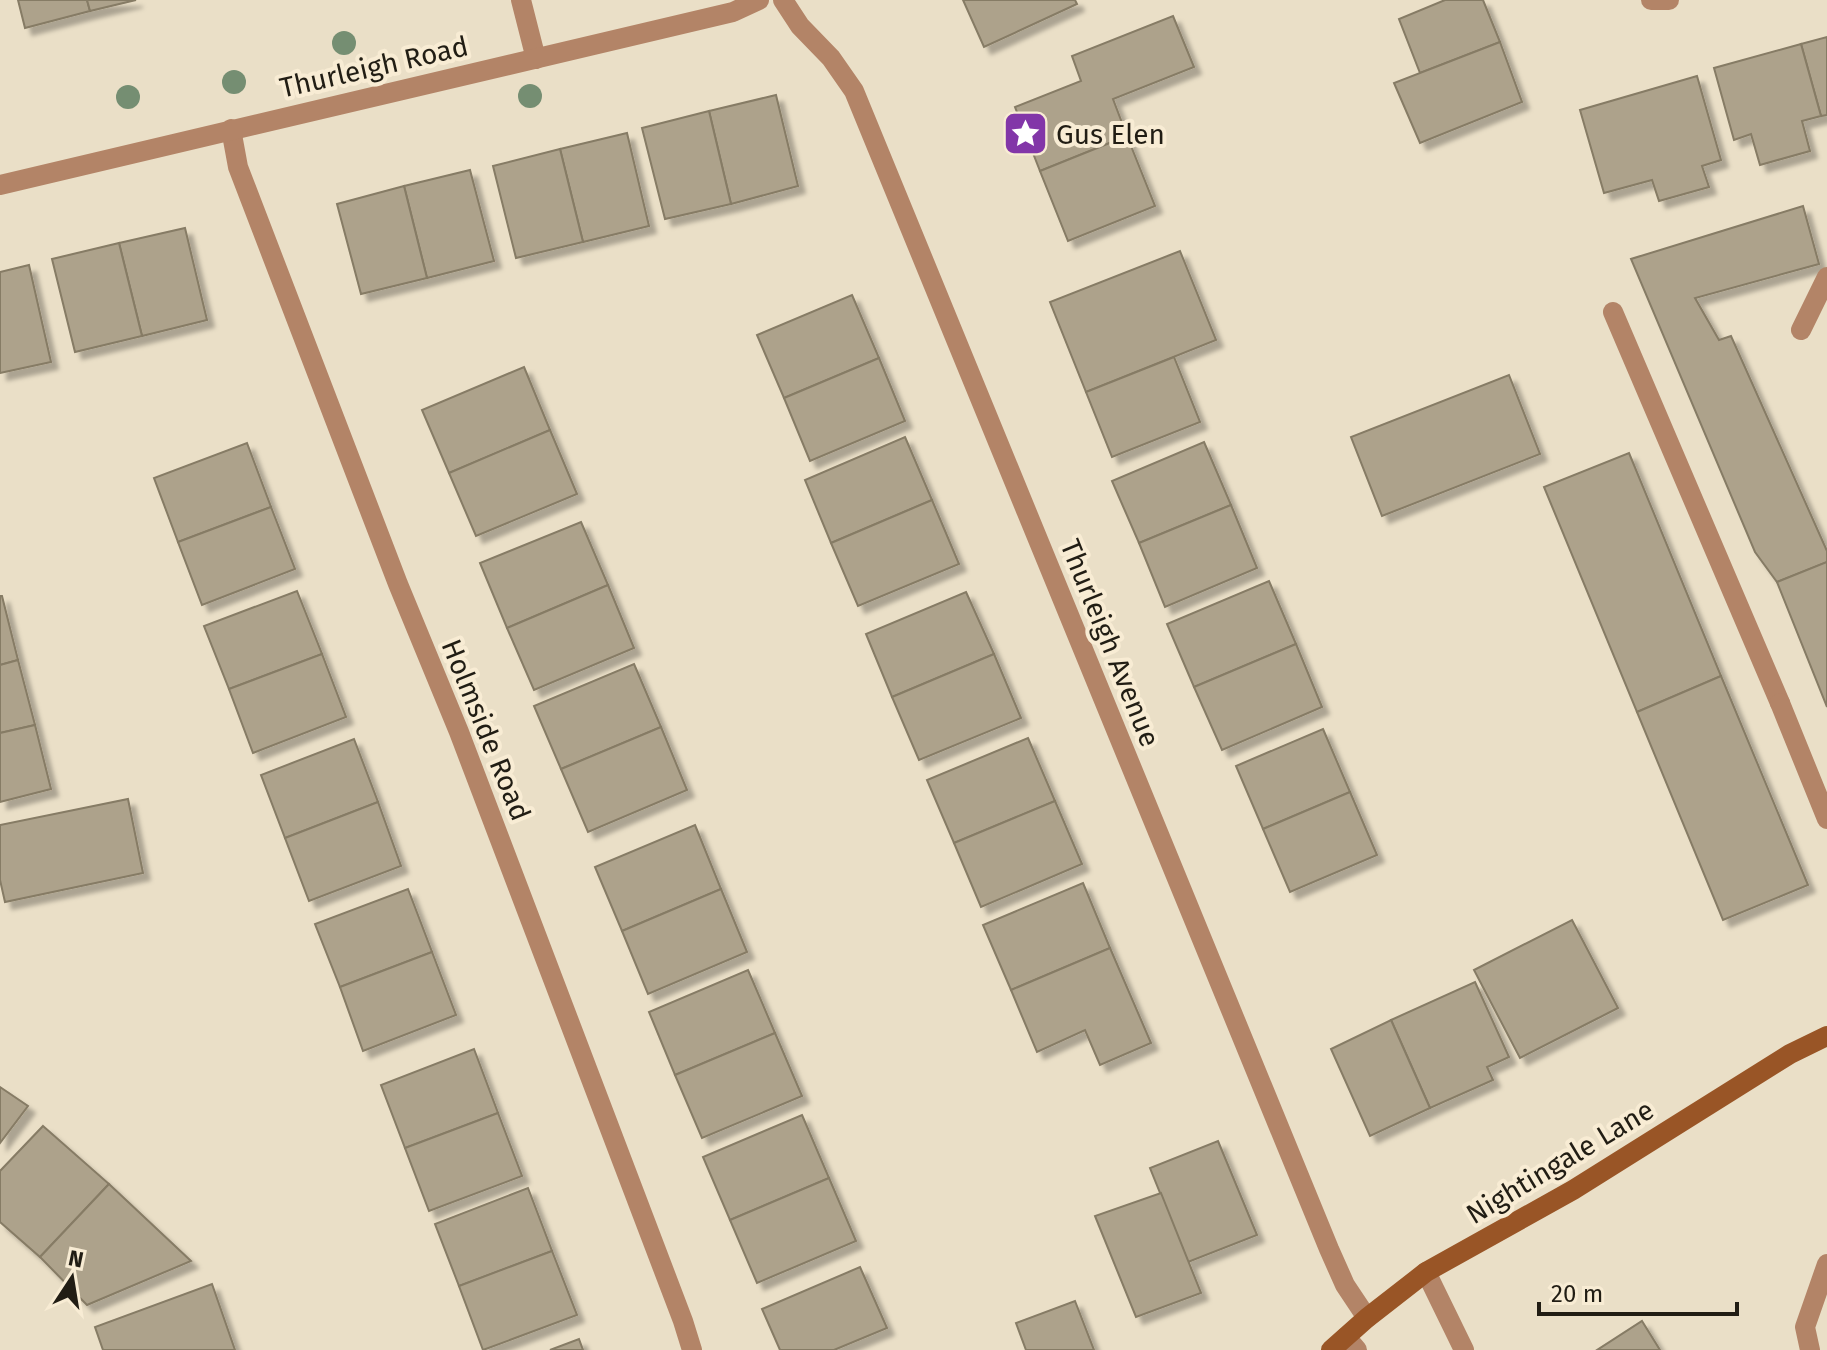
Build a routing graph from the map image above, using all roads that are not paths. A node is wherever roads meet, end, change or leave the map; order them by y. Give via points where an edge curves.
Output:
1 (521, 0) edge
2 (759, 0) edge
3 (783, 0) edge
4 (1651, 0) edge
5 (1669, 0) edge
6 (536, 59) junction
7 (231, 129) junction
8 (0, 185) edge
9 (1827, 277) edge
10 (1613, 312) dead end
11 (1801, 330) dead end
12 (1827, 819) edge
13 (1827, 1036) edge
14 (1827, 1264) edge
15 (1426, 1272) junction
16 (1367, 1318) junction
17 (1345, 1346) edge
18 (692, 1350) edge
19 (1464, 1350) edge
20 (1810, 1350) edge

1 - 6 street
2 - 6 street, Thurleigh Road via 733,12
3 - 16 street, Thurleigh Avenue via 854,91 1329,1249
4 - 5 street
6 - 7 street, Thurleigh Road
7 - 8 street, Thurleigh Road
7 - 18 street, Holmside Road via 238,167
9 - 11 street
10 - 12 street
13 - 15 main road, Nightingale Lane
14 - 20 street via 1805,1327
15 - 16 main road, Nightingale Lane
15 - 19 street
16 - 17 main road, Nightingale Lane

